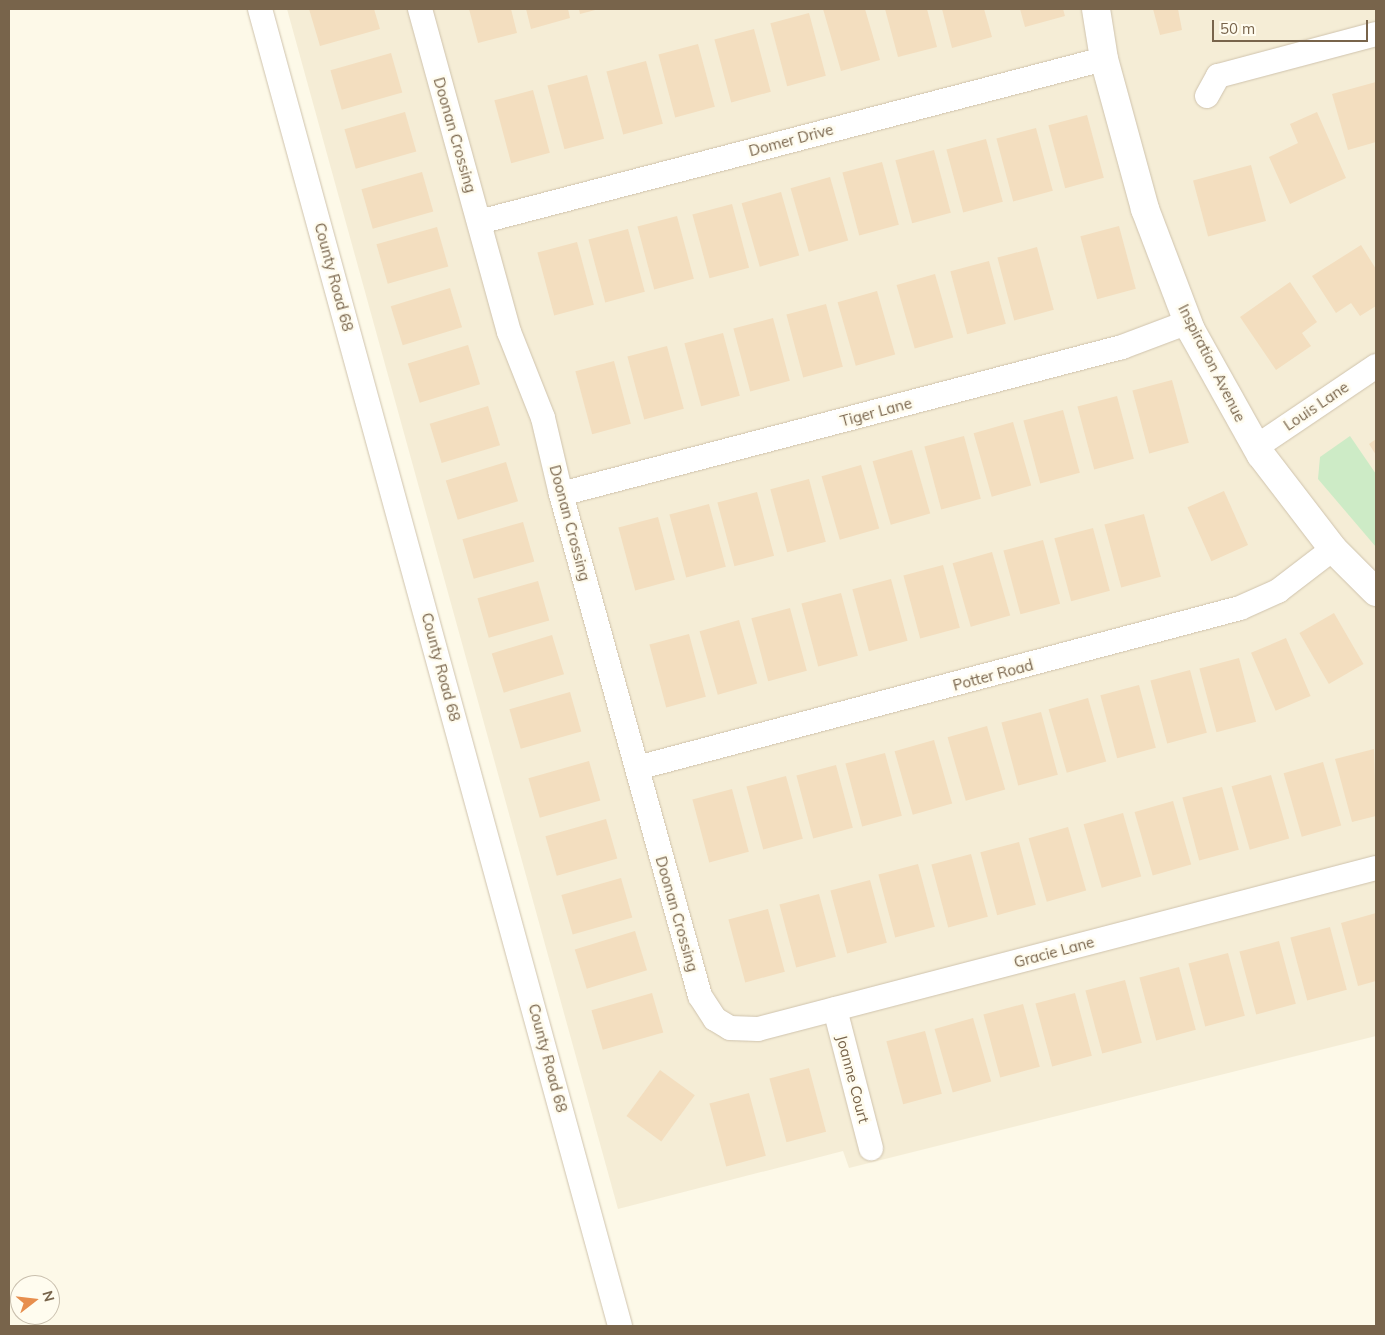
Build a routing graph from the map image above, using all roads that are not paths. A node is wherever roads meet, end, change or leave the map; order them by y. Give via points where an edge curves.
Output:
1 (260, 9) edge
2 (420, 9) edge
3 (1096, 9) edge
4 (1376, 34) edge
5 (1104, 59) junction
6 (1207, 96) dead end
7 (479, 222) junction
8 (1188, 322) junction
9 (1376, 366) edge
10 (1256, 447) junction
11 (561, 494) junction
12 (1333, 549) junction
13 (1376, 592) edge
14 (637, 768) junction
15 (1376, 868) edge
16 (835, 1009) junction
17 (730, 1028) joint
18 (871, 1148) dead end
19 (620, 1326) edge

1 - 19 street, County Road 68
2 - 7 street, Doonan Crossing
3 - 5 street, Inspiration Avenue
4 - 6 street via 1218,76
5 - 7 street, Domer Drive
5 - 8 street, Inspiration Avenue via 1145,209
7 - 11 street, Doonan Crossing via 509,332 543,418
8 - 10 street, Inspiration Avenue
8 - 11 street, Tiger Lane via 1122,348
9 - 10 street, Louis Lane
10 - 12 street, Inspiration Avenue
11 - 14 street, Doonan Crossing
12 - 13 street, Inspiration Avenue
12 - 14 street, Potter Road via 1278,591 1232,610
14 - 17 street, Doonan Crossing via 700,996 708,1012
15 - 16 street, Gracie Lane
16 - 17 street, Gracie Lane via 758,1029
16 - 18 street, Joanne Court

